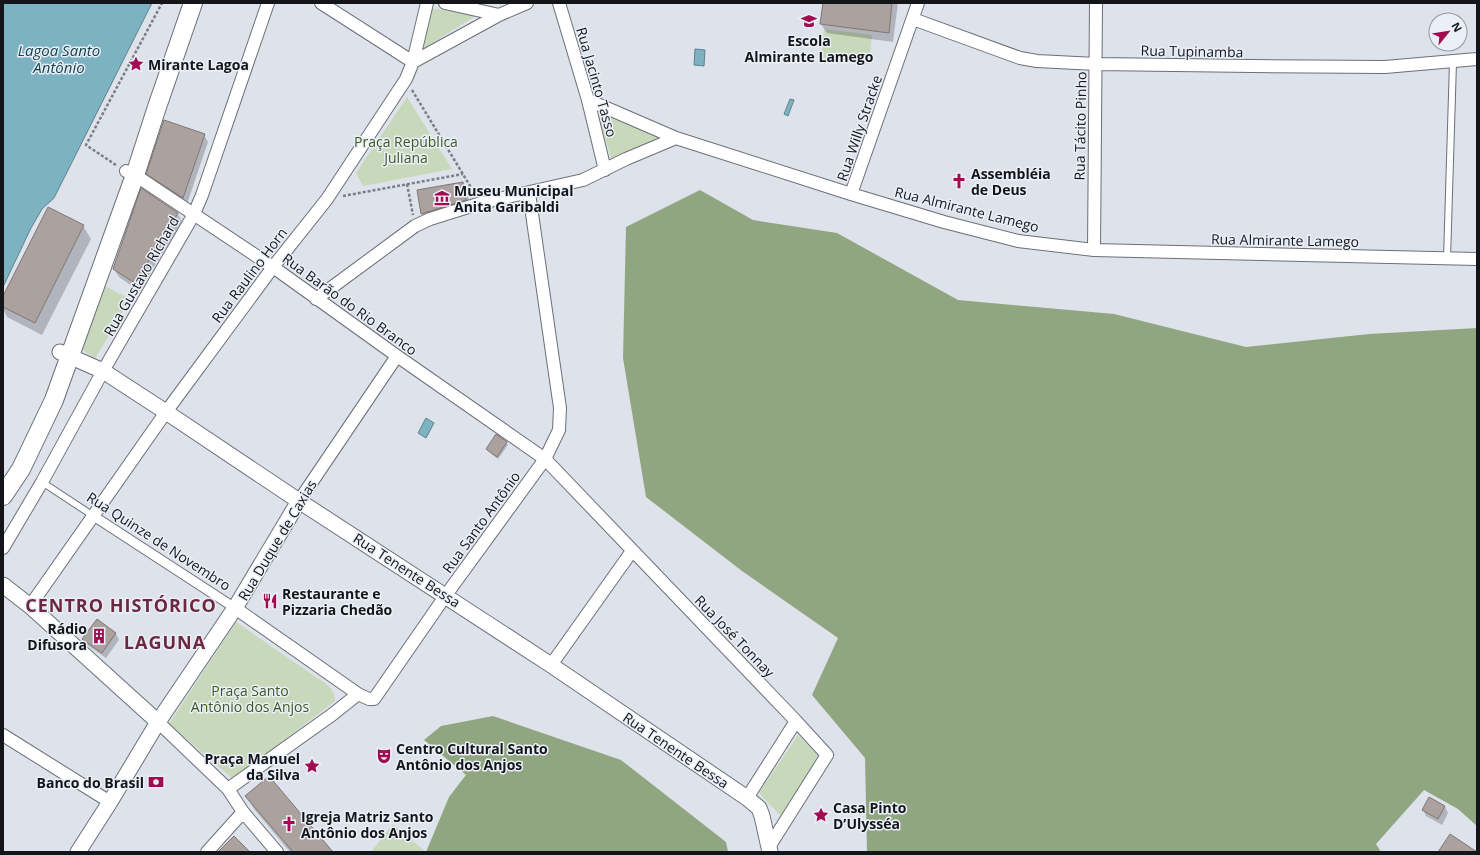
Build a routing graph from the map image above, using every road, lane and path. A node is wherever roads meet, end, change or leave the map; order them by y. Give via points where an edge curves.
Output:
1 (162, 3) edge
2 (183, 3) edge
3 (193, 3) edge
4 (268, 3) edge
5 (321, 3) edge
6 (428, 3) edge
7 (445, 3) edge
8 (527, 3) edge
9 (559, 3) edge
10 (918, 3) edge
11 (1096, 3) edge
12 (498, 15) junction
13 (913, 19) junction
14 (1477, 59) edge
15 (413, 62) junction
16 (1453, 62) junction
17 (1096, 64) junction
18 (406, 79) junction
19 (160, 82) junction
20 (588, 100) junction
21 (676, 138) junction
22 (605, 170) junction
23 (130, 173) junction
24 (463, 174) junction
25 (406, 184) junction
26 (529, 193) junction
27 (851, 194) junction
28 (327, 199) junction
29 (481, 203) junction
30 (194, 214) junction
31 (414, 226) junction
32 (1094, 250) junction
33 (1447, 259) junction
34 (1477, 260) edge
35 (273, 267) junction
36 (316, 299) junction
37 (65, 355) junction
38 (397, 356) junction
39 (103, 371) junction
40 (166, 412) junction
41 (545, 459) junction
42 (3, 475) edge
43 (42, 482) junction
44 (3, 496) edge
45 (299, 501) junction
46 (92, 515) junction
47 (3, 548) edge
48 (632, 551) junction
49 (3, 585) edge
50 (446, 595) junction
51 (30, 606) junction
52 (236, 608) junction
53 (551, 665) junction
54 (358, 694) junction
55 (158, 722) junction
56 (796, 722) junction
57 (3, 735) edge
58 (228, 789) junction
59 (747, 798) junction
60 (110, 802) junction
61 (244, 812) junction
62 (769, 849) edge
63 (78, 852) edge
64 (207, 852) edge
65 (277, 852) edge

1 - 23 path via 86,145
2 - 19 main road
3 - 19 main road
4 - 30 street, Rua Gustavo Richard
5 - 15 street
6 - 15 street, Rua Raulino Horn
7 - 12 street
8 - 12 street
9 - 20 street, Rua Jacinto Tasso
10 - 13 street, Rua Willy Stracke
11 - 17 street, Rua Tácito Pinho
12 - 15 street
13 - 17 street, Rua Tupinamba via 1020,58 1037,62
13 - 27 street, Rua Willy Stracke
14 - 16 street, Rua Tupinamba
15 - 18 street, Rua Raulino Horn
16 - 17 street, Rua Tupinamba via 1385,66
16 - 33 lane
17 - 32 street, Rua Tácito Pinho
18 - 24 path
18 - 28 street, Rua Raulino Horn
19 - 23 main road
20 - 21 street, Rua Almirante Lamego
20 - 22 street, Rua Jacinto Tasso
21 - 22 street
21 - 27 street, Rua Almirante Lamego
22 - 26 street via 583,180
23 - 30 street, Rua Barão do Rio Branco
23 - 37 main road via 124,203
24 - 25 path
24 - 29 path
25 - 28 path
25 - 31 path
26 - 29 street
26 - 41 street, Rua Santo Antônio via 560,408 559,430
27 - 32 street, Rua Almirante Lamego via 1018,241
28 - 35 street, Rua Raulino Horn
29 - 31 street
30 - 35 street, Rua Barão do Rio Branco
30 - 39 street, Rua Gustavo Richard
31 - 36 street
32 - 33 street, Rua Almirante Lamego
33 - 34 street, Rua Almirante Lamego
35 - 36 street, Rua Barão do Rio Branco
35 - 40 street, Rua Raulino Horn
36 - 38 street, Rua Barão do Rio Branco
37 - 39 street, Rua Tenente Bessa
37 - 42 main road via 12,462
37 - 44 main road via 54,400 21,469
38 - 41 street, Rua Barão do Rio Branco
38 - 45 street, Rua Duque de Caxias
39 - 40 street, Rua Tenente Bessa
39 - 43 street, Rua Gustavo Richard
40 - 45 street, Rua Tenente Bessa
40 - 46 street, Rua Raulino Horn
41 - 48 street, Rua José Tonnay
41 - 50 street, Rua Santo Antônio
43 - 46 lane, Rua Quinze de Novembro
43 - 47 street, Rua Gustavo Richard
45 - 50 street, Rua Tenente Bessa
45 - 52 street, Rua Duque de Caxias
46 - 51 street, Rua Raulino Horn
46 - 52 street, Rua Quinze de Novembro
48 - 53 street
48 - 56 street, Rua José Tonnay
49 - 51 street
50 - 53 street, Rua Tenente Bessa
50 - 54 street, Rua Santo Antônio via 378,696 369,699
51 - 55 street
52 - 54 street, Rua Quinze de Novembro
52 - 55 street, Rua Duque de Caxias
53 - 59 street, Rua Tenente Bessa
54 - 58 street
55 - 58 street
55 - 60 street, Rua Duque de Caxias
56 - 59 street
56 - 62 street, Rua José Tonnay via 827,755
57 - 60 street
58 - 61 street
59 - 62 street, Rua Tenente Bessa via 759,808
60 - 63 street, Rua Duque de Caxias
61 - 64 street
61 - 65 street

